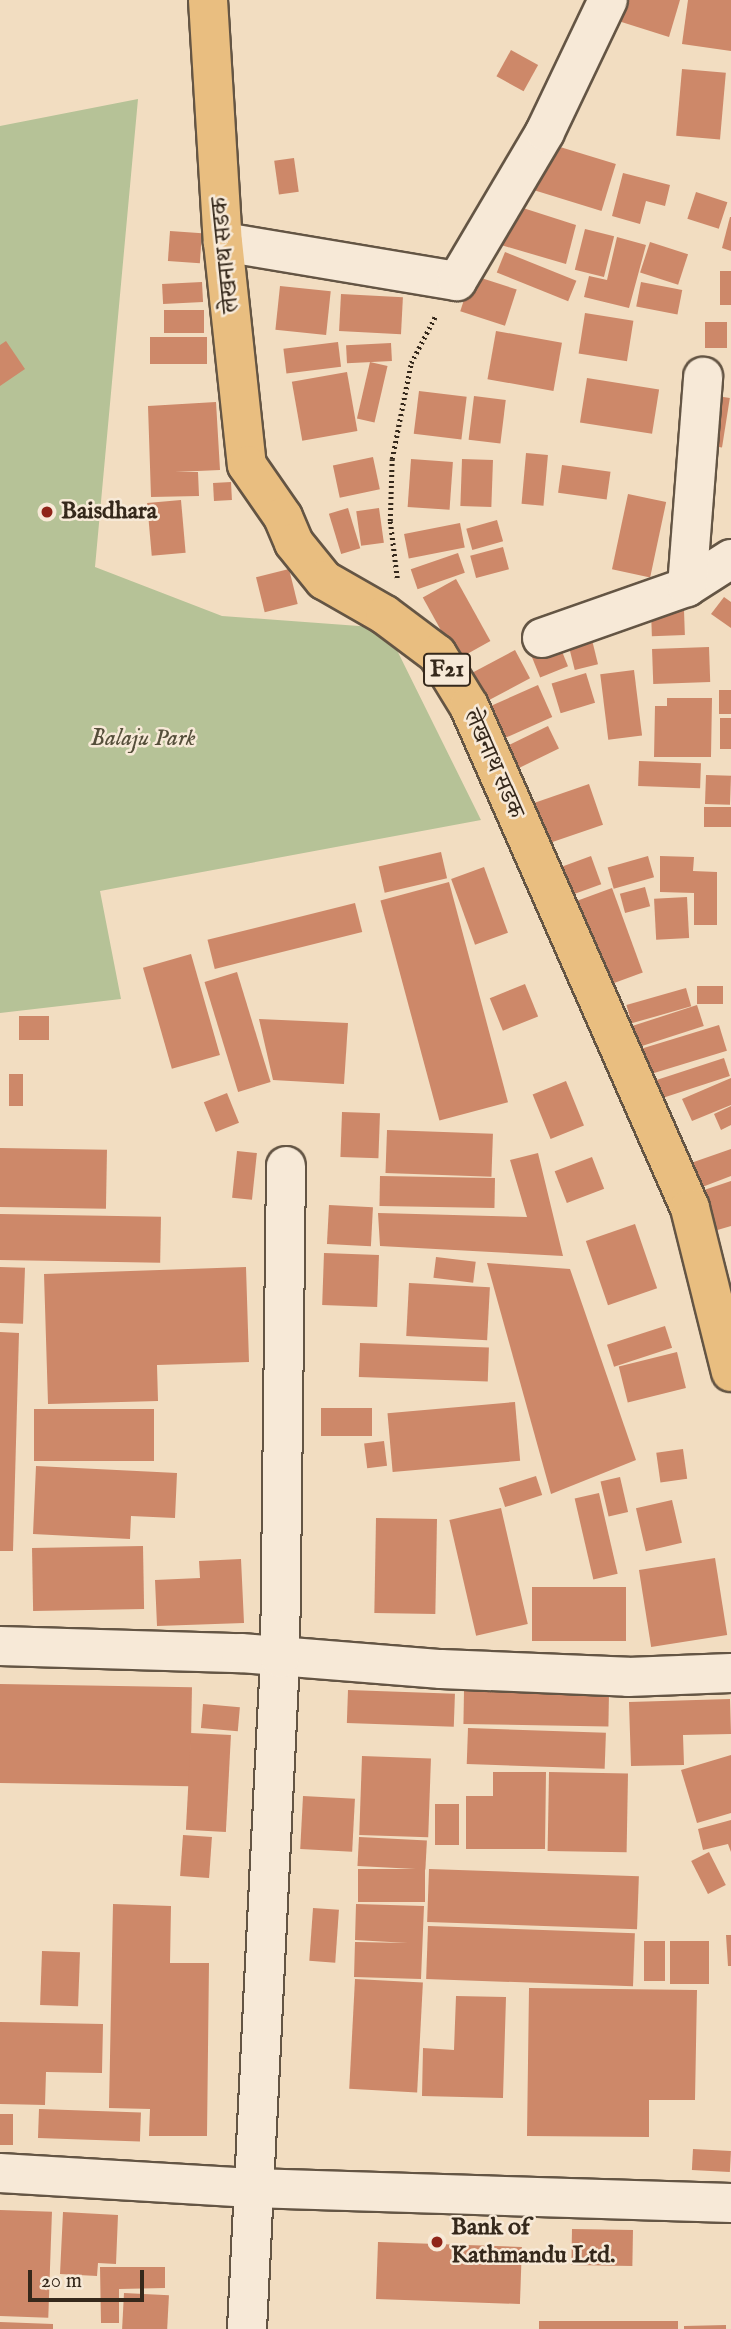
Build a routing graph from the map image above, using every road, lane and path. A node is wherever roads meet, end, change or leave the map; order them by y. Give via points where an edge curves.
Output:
1 (208, 0) edge
2 (608, 0) edge
3 (223, 242) junction
4 (455, 281) junction
5 (703, 377) dead end
6 (731, 559) edge
7 (687, 587) junction
8 (407, 632) junction
9 (542, 638) dead end
10 (286, 1166) dead end
11 (731, 1372) edge
12 (0, 1646) edge
13 (280, 1658) junction
14 (731, 1673) edge
15 (0, 2173) edge
16 (252, 2188) junction
17 (731, 2203) edge
18 (247, 2329) edge

1 - 3 main road, लेखनाथ सडक / F21
2 - 4 street via 545,132
3 - 4 street
3 - 8 main road, लेखनाथ सडक / F21 via 247,465 283,517 294,542 324,580
4 - 8 path via 411,363 392,459 390,522
5 - 7 street
6 - 7 street
7 - 9 street
8 - 11 main road, लेखनाथ सडक / F21 via 437,654 469,706 690,1208
10 - 13 street
12 - 13 street
13 - 14 street via 628,1677
13 - 16 street
15 - 16 street
16 - 17 street
16 - 18 street

